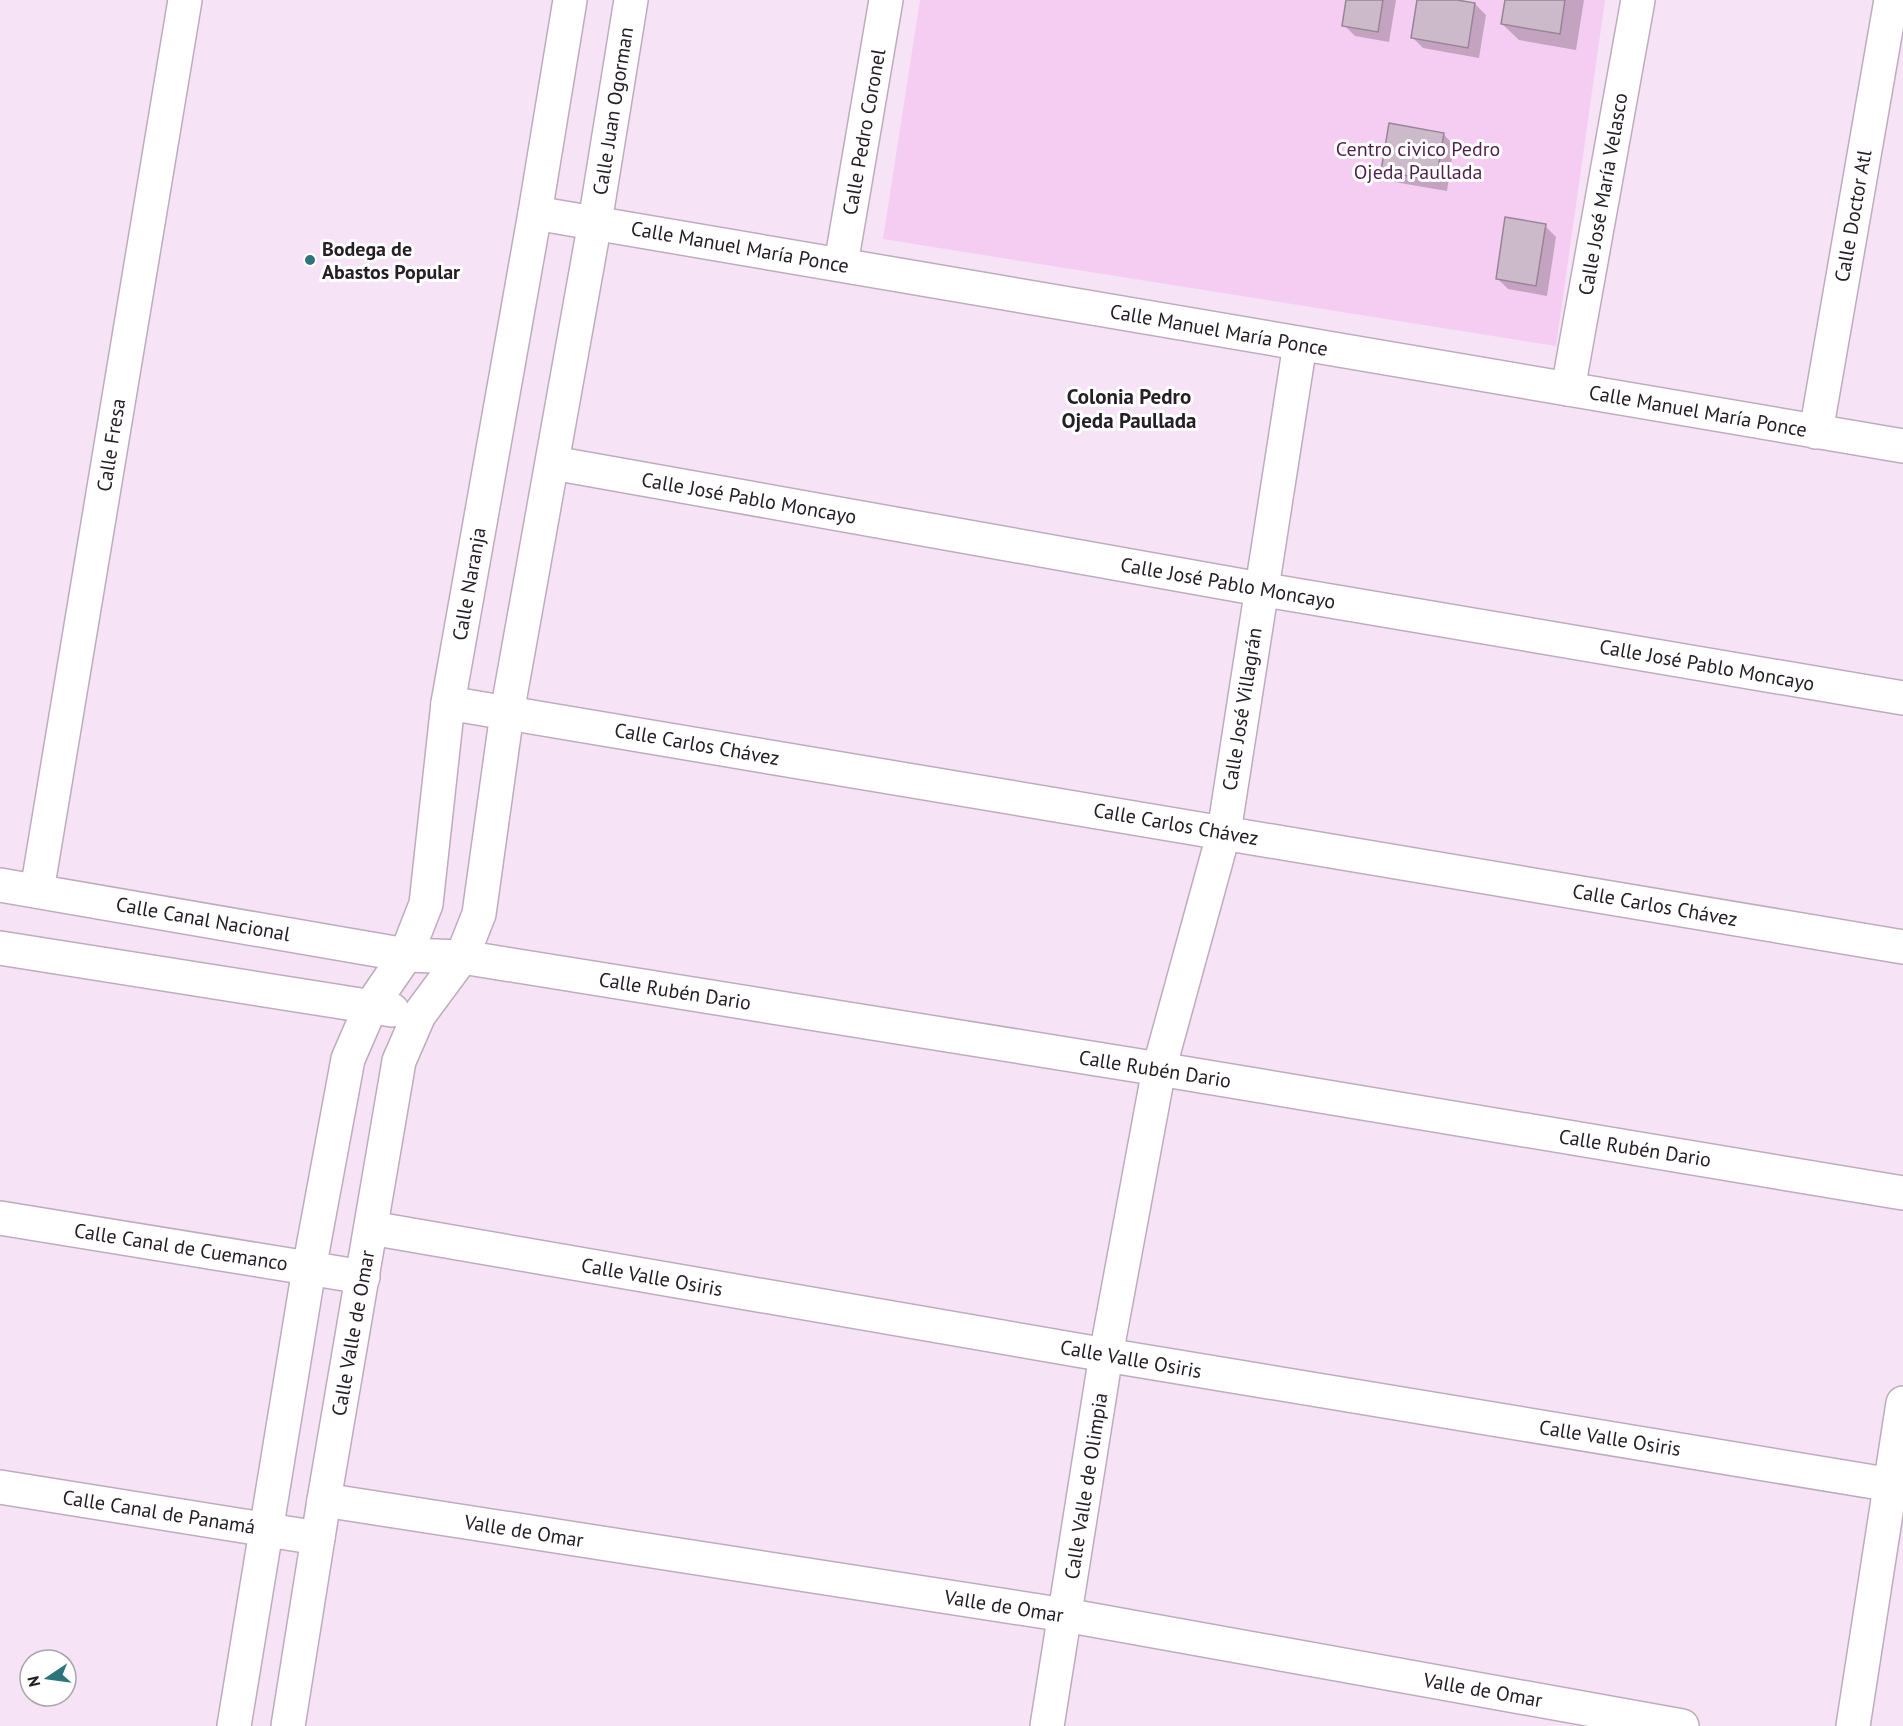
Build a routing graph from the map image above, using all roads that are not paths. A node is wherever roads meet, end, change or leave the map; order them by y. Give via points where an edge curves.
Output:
1 (185, 0) edge
2 (570, 0) edge
3 (631, 0) edge
4 (886, 0) edge
5 (1638, 0) edge
6 (1891, 0) edge
7 (535, 213) junction
8 (595, 222) junction
9 (841, 264) junction
10 (1300, 344) junction
11 (1568, 389) junction
12 (1816, 432) junction
13 (1903, 446) edge
14 (553, 464) junction
15 (1260, 589) junction
16 (1903, 698) edge
17 (448, 703) junction
18 (507, 713) junction
19 (1224, 832) junction
20 (0, 885) edge
21 (37, 891) junction
22 (1903, 947) edge
23 (0, 948) edge
24 (406, 954) junction
25 (462, 957) junction
26 (370, 1006) junction
27 (419, 1015) junction
28 (1159, 1069) junction
29 (1903, 1193) edge
30 (0, 1218) edge
31 (371, 1228) junction
32 (309, 1269) junction
33 (363, 1277) junction
34 (1106, 1355) junction
35 (1903, 1403) edge
36 (1892, 1485) junction
37 (0, 1487) edge
38 (324, 1500) junction
39 (266, 1529) junction
40 (318, 1538) junction
41 (1065, 1615) junction
42 (234, 1726) edge
43 (288, 1726) edge
44 (1047, 1726) edge
45 (1682, 1726) edge
46 (1853, 1726) edge

1 - 21 street, Calle Fresa
2 - 7 street
3 - 8 street, Calle Juan Ogorman
4 - 9 street, Calle Pedro Coronel
5 - 11 street, Calle José María Velasco
6 - 12 street, Calle Doctor Atl
7 - 8 street, Calle Manuel María Ponce
7 - 17 street, Calle Naranja
8 - 9 street, Calle Manuel María Ponce
8 - 14 street
9 - 10 street, Calle Manuel María Ponce
10 - 11 street, Calle Manuel María Ponce
10 - 15 street, Calle José Villagrán
11 - 12 street, Calle Manuel María Ponce
12 - 13 street, Calle Manuel María Ponce
14 - 15 street, Calle José Pablo Moncayo
14 - 18 street
15 - 16 street, Calle José Pablo Moncayo
15 - 19 street, Calle José Villagrán
17 - 18 street, Calle Carlos Chávez
17 - 24 street, Calle Naranja via 426,904
18 - 19 street, Calle Carlos Chávez
18 - 25 street via 479,914
19 - 22 street, Calle Carlos Chávez
19 - 28 street, Calle José Villagrán
20 - 21 street, Calle Canal Nacional
21 - 24 street, Calle Canal Nacional
23 - 26 street
24 - 25 street, Calle Rubén Dario
24 - 26 street
25 - 27 street, Calle Valle de Omar
25 - 28 street, Calle Rubén Dario
26 - 27 street
26 - 32 street via 348,1059
27 - 31 street, Calle Valle de Omar via 399,1061
28 - 29 street, Calle Rubén Dario
28 - 34 street, Calle Valle de Olimpia
30 - 32 street, Calle Canal de Cuemanco
31 - 33 street, Calle Valle de Omar
31 - 34 street, Calle Valle Osiris
32 - 33 street, Calle Canal de Cuemanco
32 - 39 street
33 - 38 street, Calle Valle de Omar
34 - 36 street, Calle Valle Osiris
34 - 41 street, Calle Valle de Olimpia
35 - 36 street
36 - 46 street
37 - 39 street, Calle Canal de Panamá
38 - 40 street, Calle Valle de Omar
38 - 41 street, Valle de Omar
39 - 40 street, Calle Canal de Panamá
39 - 42 street
40 - 43 street, Calle Valle de Omar
41 - 44 street, Calle Valle de Olimpia
41 - 45 street, Valle de Omar

